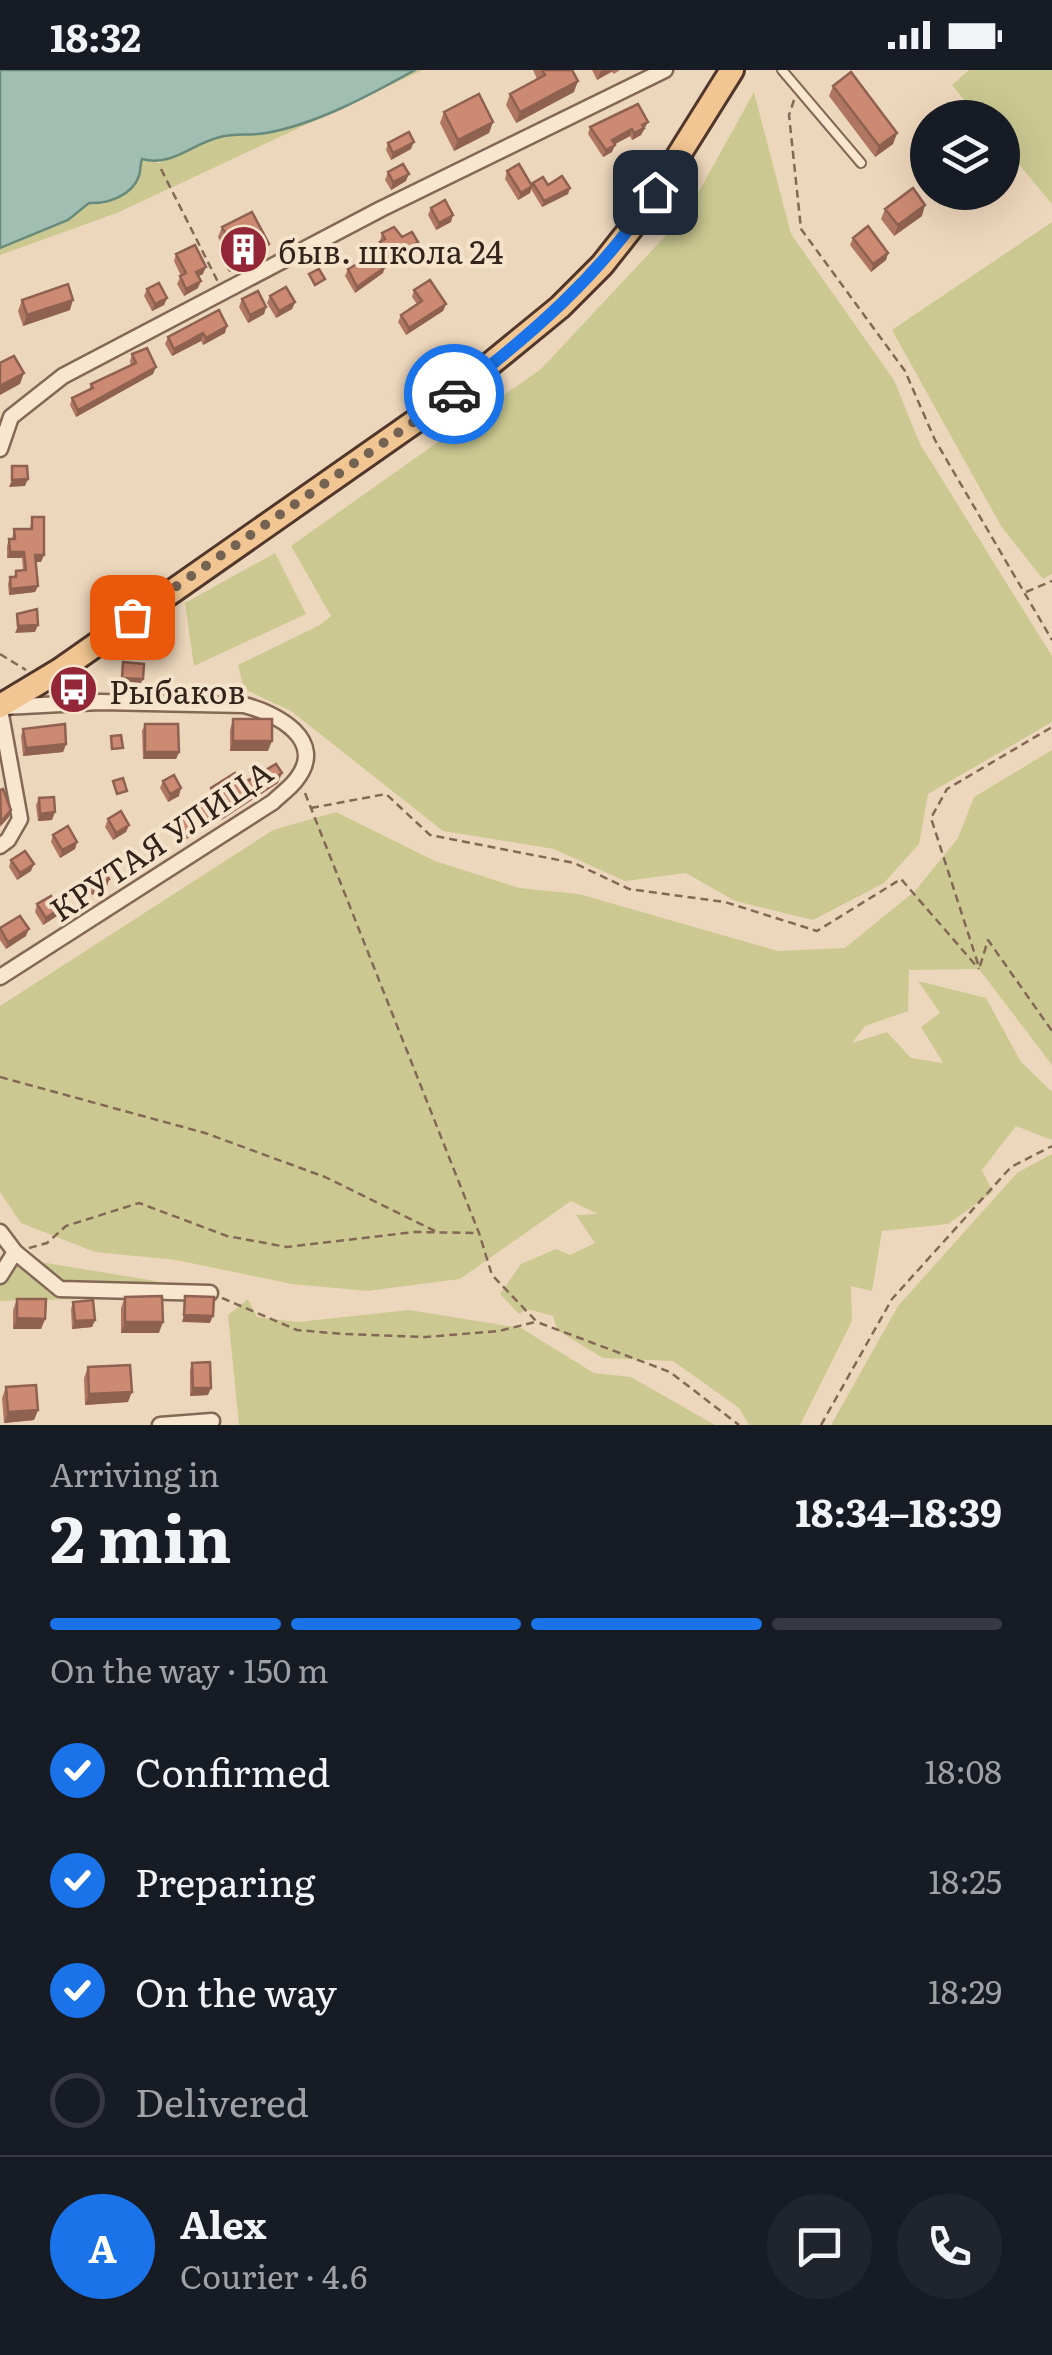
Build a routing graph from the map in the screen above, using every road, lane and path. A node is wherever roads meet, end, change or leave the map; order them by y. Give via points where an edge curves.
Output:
1 (665, 70) edge
2 (732, 70) edge
3 (782, 70) edge
4 (798, 90) junction
5 (862, 163) dead end
6 (161, 169) dead end
7 (224, 292) junction
8 (5, 415) edge
9 (0, 449) edge
10 (1052, 581) edge
11 (1024, 593) junction
12 (1052, 640) edge
13 (0, 654) edge
14 (32, 674) dead end
15 (0, 707) edge
16 (1052, 727) edge
17 (299, 778) junction
18 (310, 808) junction
19 (0, 846) edge
20 (979, 969) junction
21 (0, 977) edge
22 (1052, 1031) edge
23 (0, 1076) edge
24 (1052, 1146) edge
25 (0, 1232) edge
26 (438, 1232) junction
27 (479, 1233) junction
28 (8, 1255) edge
29 (0, 1276) edge
30 (210, 1293) joint
31 (537, 1322) junction
32 (212, 1421) dead end
33 (160, 1425) edge
34 (739, 1425) edge
35 (820, 1425) edge

1 - 7 street
2 - 15 main road via 640,216 602,265 546,318 450,396
3 - 4 lane
4 - 5 lane
4 - 11 path via 789,115 801,228 905,371 935,440
6 - 7 path
7 - 8 street via 64,376
8 - 9 street
10 - 11 path
11 - 12 path
13 - 14 path
15 - 17 street via 100,702 255,708 300,736 305,753
15 - 19 street via 20,819
16 - 20 path via 947,789 931,818
17 - 18 path
17 - 21 street, КРУТАЯ УЛИЦА via 273,802
18 - 20 path via 386,794 430,835 574,863 628,889 724,902 818,930 902,879
18 - 27 path
20 - 22 path via 988,940
23 - 26 path via 205,1133 326,1177
24 - 35 path via 1011,1167 892,1299
25 - 28 street
26 - 27 path
26 - 28 path via 287,1247 227,1236 139,1203 66,1226 47,1243
27 - 31 path via 492,1276
28 - 29 street
28 - 30 street via 60,1288
30 - 31 path via 297,1330 426,1337
31 - 34 path via 670,1372
32 - 33 street

